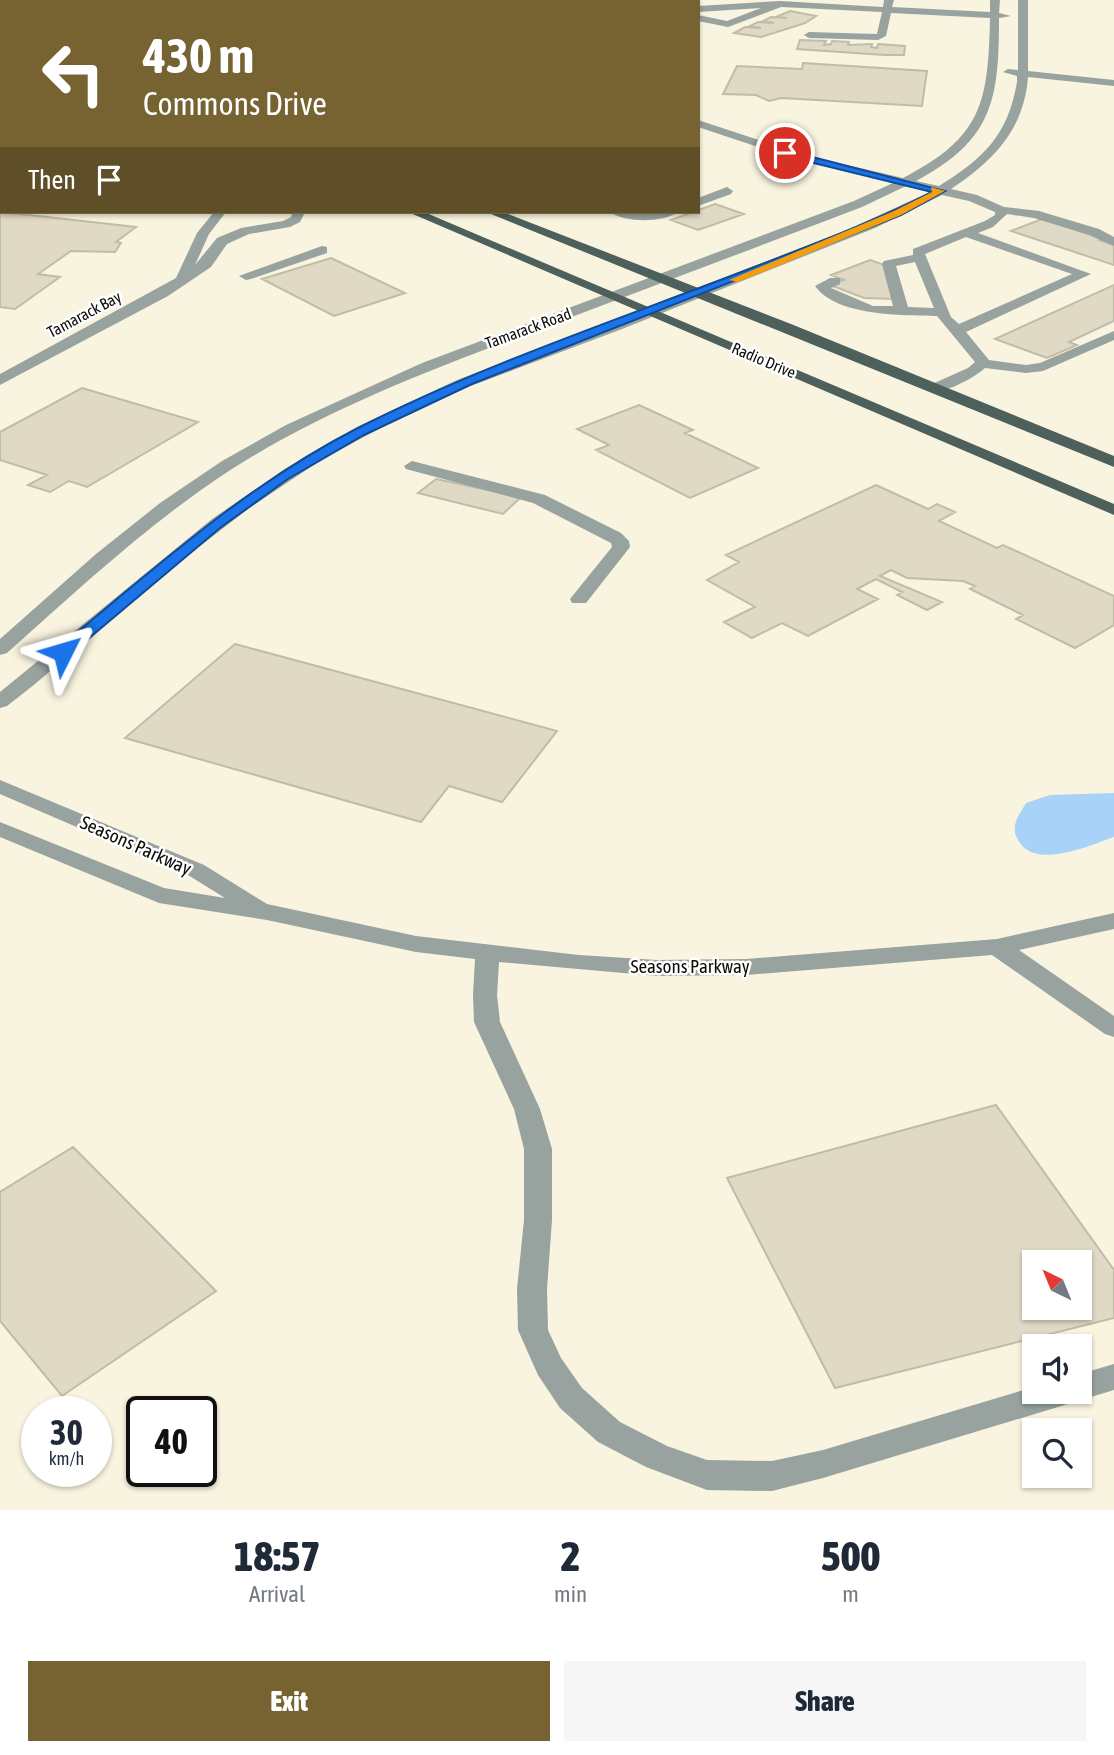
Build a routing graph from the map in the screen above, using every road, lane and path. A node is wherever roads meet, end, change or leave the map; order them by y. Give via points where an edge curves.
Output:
1 (995, 0) edge
2 (1023, 0) edge
3 (780, 4) junction
4 (888, 5) edge
5 (700, 9) edge
6 (994, 15) junction
7 (1023, 17) junction
8 (700, 18) edge
9 (809, 35) dead end
10 (991, 76) junction
11 (1023, 78) junction
12 (1114, 83) edge
13 (700, 124) edge
14 (902, 183) junction
15 (727, 191) dead end
16 (941, 191) junction
17 (700, 201) edge
18 (1001, 210) junction
19 (213, 214) edge
20 (298, 214) edge
21 (419, 214) edge
22 (497, 214) edge
23 (626, 214) edge
24 (660, 214) edge
25 (966, 233) junction
26 (1114, 242) edge
27 (322, 250) dead end
28 (920, 257) junction
29 (246, 276) dead end
30 (183, 278) junction
31 (662, 278) junction
32 (835, 281) dead end
33 (700, 293) junction
34 (614, 296) junction
35 (652, 312) junction
36 (902, 312) junction
37 (942, 312) junction
38 (956, 331) junction
39 (1114, 335) edge
40 (982, 363) junction
41 (0, 380) edge
42 (935, 388) junction
43 (1114, 462) edge
44 (412, 467) dead end
45 (1114, 510) edge
46 (579, 599) dead end
47 (0, 649) edge
48 (0, 702) edge
49 (0, 786) edge
50 (0, 829) edge
51 (267, 912) junction
52 (1114, 922) edge
53 (997, 947) junction
54 (488, 951) junction
55 (1114, 1028) edge
56 (1114, 1377) edge
57 (1092, 1383) edge
58 (1024, 1404) edge

1 - 6 street, Tamarack Road
2 - 7 street, Tamarack Road
3 - 4 street
3 - 5 street
3 - 8 street via 728,24
4 - 6 street
4 - 9 street via 881,36
6 - 7 street
6 - 10 street, Tamarack Road
7 - 11 street, Tamarack Road
10 - 11 street
10 - 14 street, Tamarack Road via 988,99 975,126 955,148
11 - 12 street via 1066,85
11 - 16 street, Tamarack Road via 1018,112 1002,141
13 - 14 street via 809,161
14 - 16 street
14 - 31 street, Tamarack Road
15 - 17 street
16 - 18 street
16 - 33 street, Tamarack Road via 887,218
18 - 25 street via 994,222
18 - 26 street via 1035,214
19 - 30 street
20 - 30 street, Tamarack Bay via 286,224 246,231 222,241 206,264
21 - 34 main road, Radio Drive
22 - 31 main road, Radio Drive
23 - 24 street
25 - 28 street via 918,252
25 - 38 street via 1084,274
27 - 29 street
28 - 36 street via 889,264
28 - 37 street
30 - 41 street, Tamarack Bay
31 - 33 main road, Radio Drive
31 - 34 street, Tamarack Road
32 - 36 street via 822,286 871,310
33 - 35 street, Tamarack Road
33 - 42 main road, Radio Drive
34 - 35 main road, Radio Drive
34 - 47 street, Tamarack Road via 386,382 232,461 96,563
35 - 45 main road, Radio Drive
35 - 48 street, Tamarack Road via 422,401 309,460 216,525
36 - 37 street
37 - 38 street
38 - 40 street
39 - 40 street via 1043,367
40 - 42 street
42 - 43 main road, Radio Drive
44 - 46 street via 547,501 620,541 621,547
49 - 51 street, Seasons Parkway via 196,870
50 - 51 street, Seasons Parkway via 159,895
51 - 54 street, Seasons Parkway via 416,944
52 - 53 street, Seasons Parkway
53 - 54 street, Seasons Parkway via 733,967 605,964
53 - 55 street
54 - 58 street via 487,1022 527,1109 538,1149 533,1330 549,1366 571,1398 609,1432 657,1457 707,1475 772,1476
56 - 57 street

